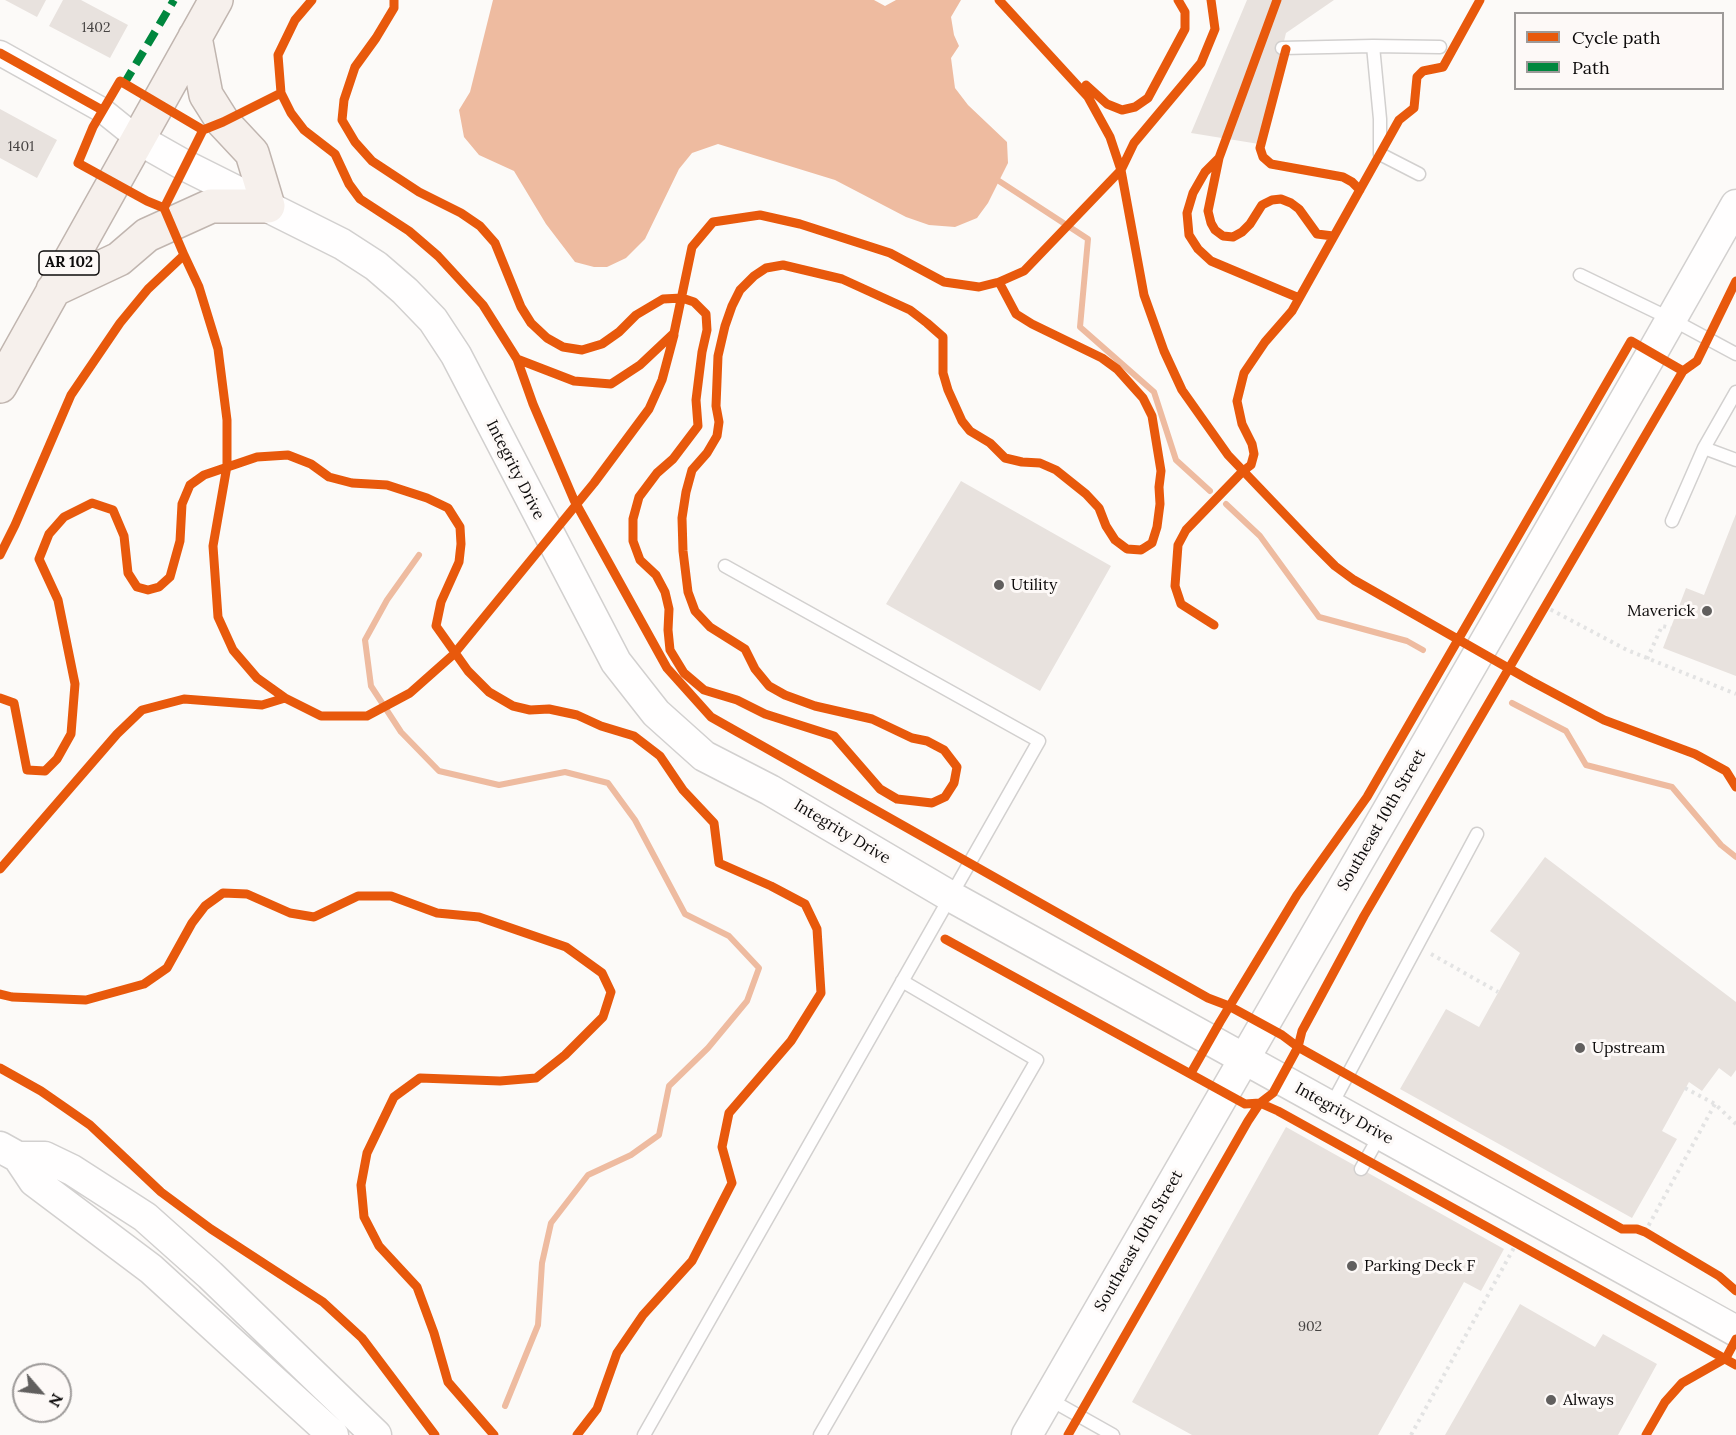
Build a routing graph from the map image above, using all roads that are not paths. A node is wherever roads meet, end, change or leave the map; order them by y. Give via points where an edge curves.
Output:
1 (216, 0) edge
2 (195, 37) junction
3 (1373, 46) junction
4 (1440, 47) dead end
5 (1282, 48) dead end
6 (0, 53) edge
7 (138, 140) junction
8 (1419, 174) dead end
9 (1736, 205) edge
10 (268, 206) junction
11 (1580, 276) dead end
12 (53, 290) junction
13 (1671, 319) junction
14 (1736, 354) edge
15 (0, 386) edge
16 (1736, 392) edge
17 (1704, 448) junction
18 (1736, 460) edge
19 (1672, 520) dead end
20 (725, 566) dead end
21 (1477, 834) dead end
22 (950, 896) junction
23 (902, 981) junction
24 (1244, 1059) junction
25 (1331, 1106) junction
26 (1381, 1134) junction
27 (9, 1152) edge
28 (1361, 1169) dead end
29 (1736, 1331) edge
30 (1048, 1398) junction
31 (333, 1435) edge
32 (376, 1435) edge
33 (644, 1435) edge
34 (820, 1435) edge
35 (1027, 1435) edge
36 (1113, 1435) edge

1 - 2 main road, AR 102
2 - 7 main road, AR 102
2 - 10 main road via 206,95 223,122 252,153
3 - 4 lane
3 - 5 lane
3 - 8 lane via 1380,154
6 - 7 street via 102,110
7 - 10 street, Integrity Drive
7 - 12 main road, AR 102
9 - 13 street, Southeast 10th Street
10 - 12 main road via 211,206 147,235 119,259
10 - 22 street, Integrity Drive via 376,266 433,320 456,355 615,662 656,713 704,756 770,790
11 - 13 lane
12 - 15 main road, AR 102
13 - 14 lane
13 - 24 street, Southeast 10th Street
16 - 17 lane
17 - 18 lane
17 - 19 lane
20 - 22 lane via 1039,741
21 - 25 lane
22 - 23 lane
22 - 24 street, Integrity Drive
23 - 33 lane
23 - 34 lane via 1037,1060
24 - 25 street, Integrity Drive
24 - 30 street, Southeast 10th Street
25 - 26 street, Integrity Drive
26 - 28 lane
26 - 29 street, Integrity Drive
27 - 31 street via 34,1181 151,1269
27 - 32 street via 45,1157 146,1217
30 - 35 street, Southeast 10th Street
30 - 36 lane

